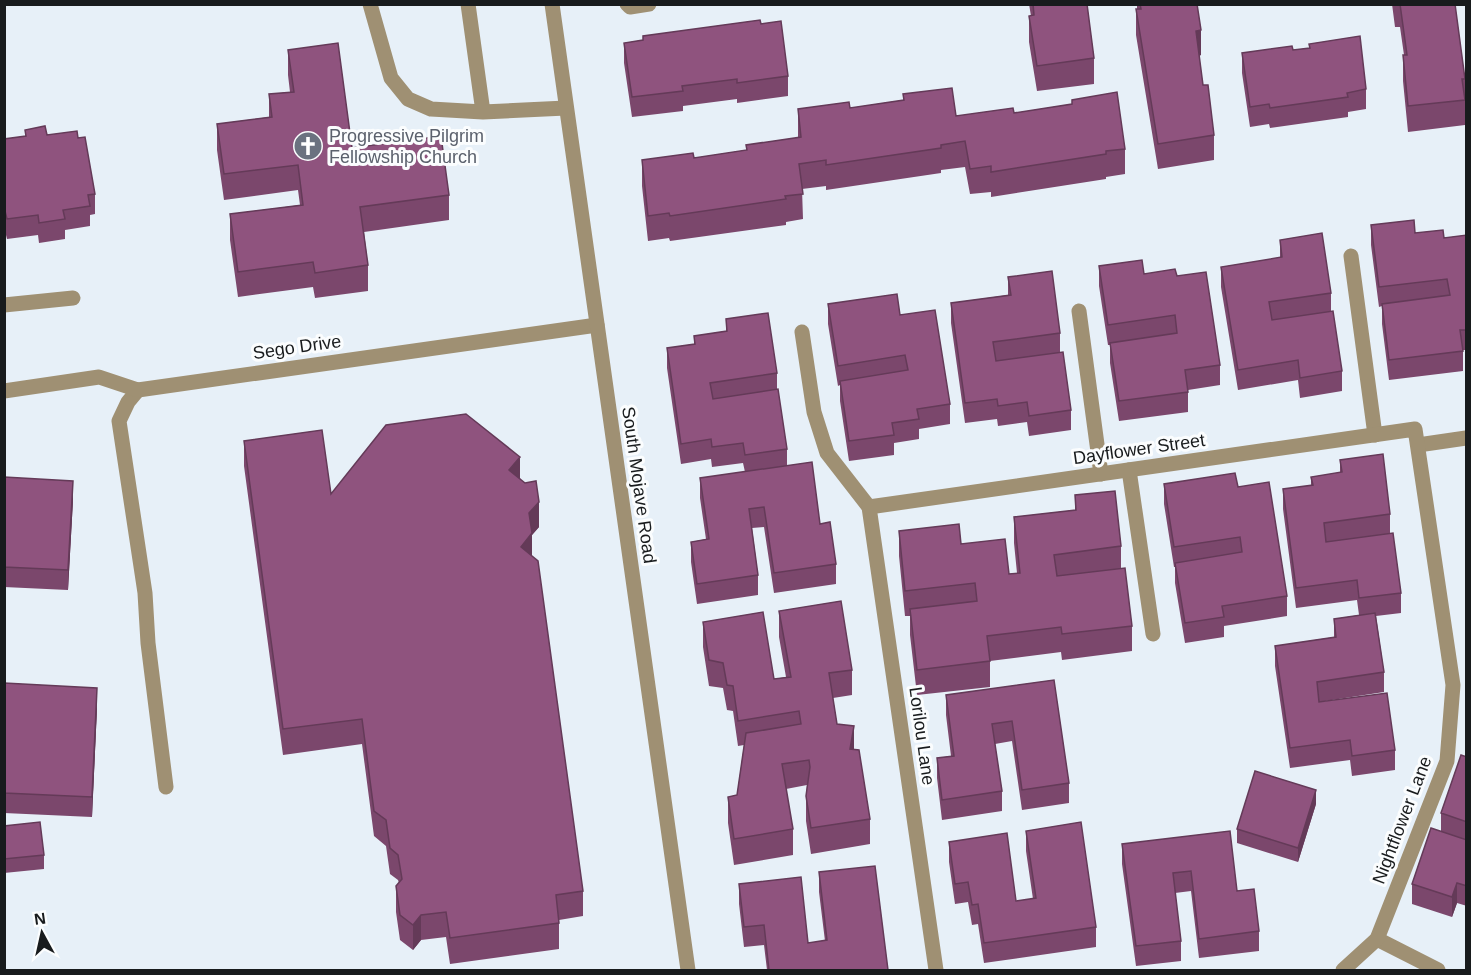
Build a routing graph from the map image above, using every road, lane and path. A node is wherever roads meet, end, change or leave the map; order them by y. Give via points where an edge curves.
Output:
1 (370, 4) edge
2 (468, 4) edge
3 (552, 4) edge
4 (627, 4) edge
5 (649, 4) edge
6 (566, 108) junction
7 (483, 112) junction
8 (1351, 256) dead end
9 (73, 298) dead end
10 (4, 305) edge
11 (1079, 311) dead end
12 (597, 325) junction
13 (802, 332) dead end
14 (138, 390) junction
15 (4, 391) edge
16 (1416, 429) joint
17 (1375, 435) junction
18 (1467, 438) edge
19 (1418, 445) junction
20 (1129, 470) junction
21 (1101, 474) junction
22 (869, 507) junction
23 (1153, 634) dead end
24 (166, 787) dead end
25 (1377, 939) junction
26 (1348, 966) edge
27 (688, 970) edge
28 (936, 970) edge
29 (1438, 970) edge

1 - 7 street via 391,78 408,99 431,109
2 - 7 street
3 - 6 street, South Mojave Road
4 - 5 street
6 - 7 street
6 - 12 street, South Mojave Road
8 - 17 street
9 - 10 street
11 - 21 street
12 - 14 street, Sego Drive
12 - 27 street, South Mojave Road
13 - 22 street via 814,412 827,453
14 - 15 street, Sego Drive via 99,377
14 - 24 street via 119,421 145,593
16 - 17 street, Dayflower Street
16 - 19 street, Nightflower Lane
17 - 20 street, Dayflower Street
18 - 19 street
19 - 25 street, Nightflower Lane via 1453,685 1447,761
20 - 21 street, Dayflower Street
20 - 23 street
21 - 22 street, Dayflower Street
22 - 28 street, Lorilou Lane
25 - 26 street, Nightflower Lane
25 - 29 street

